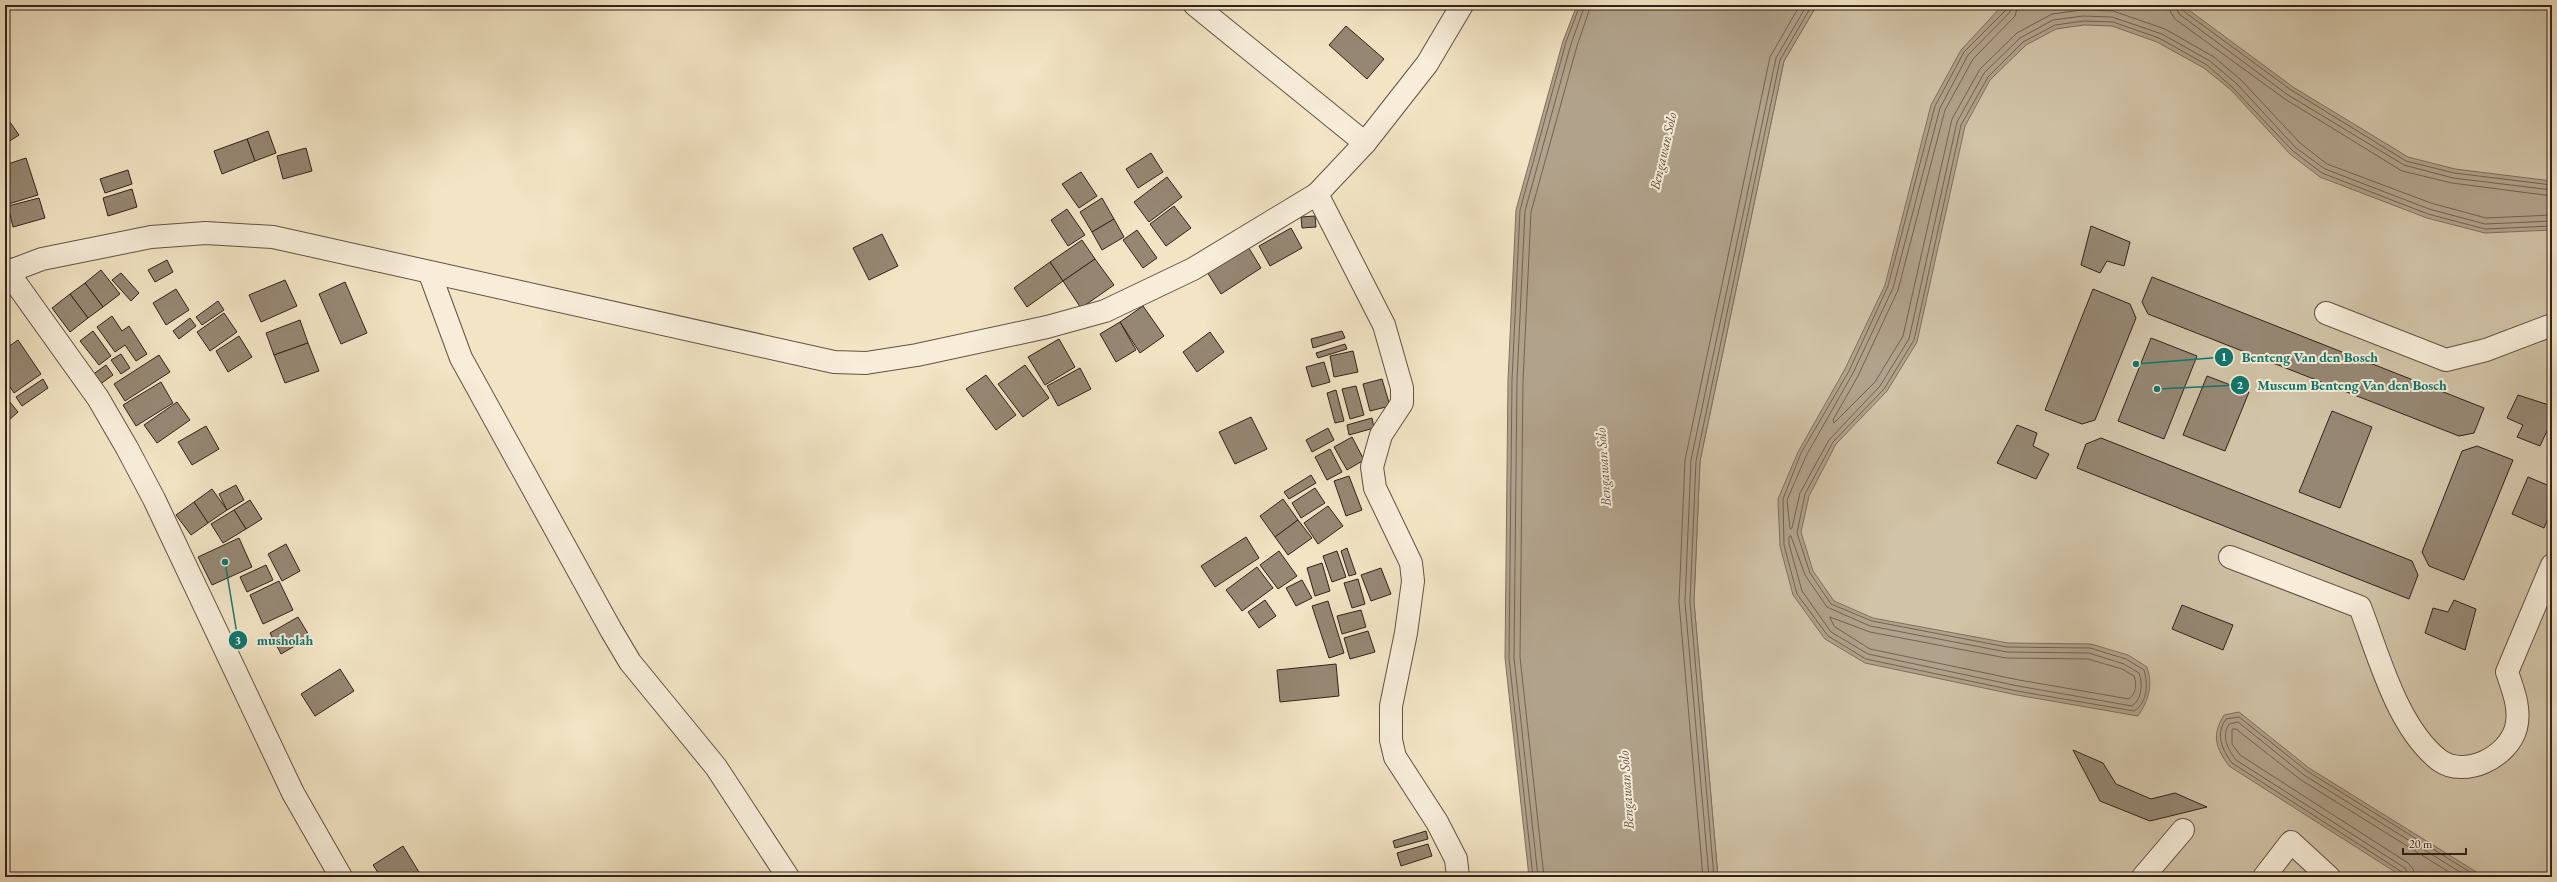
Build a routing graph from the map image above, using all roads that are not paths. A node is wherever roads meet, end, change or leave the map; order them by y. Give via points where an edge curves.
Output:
1 (1195, 5) edge
2 (1462, 5) edge
3 (1365, 143) junction
4 (1317, 194) junction
5 (6, 271) edge
6 (430, 274) junction
7 (2326, 313) dead end
8 (2552, 325) edge
9 (2230, 557) dead end
10 (2552, 565) edge
11 (2183, 830) dead end
12 (2155, 873) edge
13 (341, 877) edge
14 (788, 877) edge
15 (1458, 877) edge
16 (2264, 877) edge
17 (2329, 877) edge

1 - 3 street
2 - 3 street via 1427,64
3 - 4 street
4 - 6 street via 1193,269 1105,311 1002,337 866,363 834,362
4 - 15 street via 1384,325 1402,388 1402,403 1381,435 1372,467 1374,488 1411,563 1413,581 1406,633 1390,706 1391,740 1395,757 1438,822 1456,859
5 - 6 street via 42,258 92,248 151,237 206,233 273,237 358,254
5 - 13 street via 98,398 128,448 293,794
6 - 14 street via 461,358 611,630 630,662 716,767
7 - 8 street via 2446,360 2486,350
9 - 10 street via 2360,607 2401,711 2421,742 2440,761 2457,767 2480,765 2503,749 2516,729 2517,703 2508,672
11 - 12 street
16 - 17 street via 2292,842

